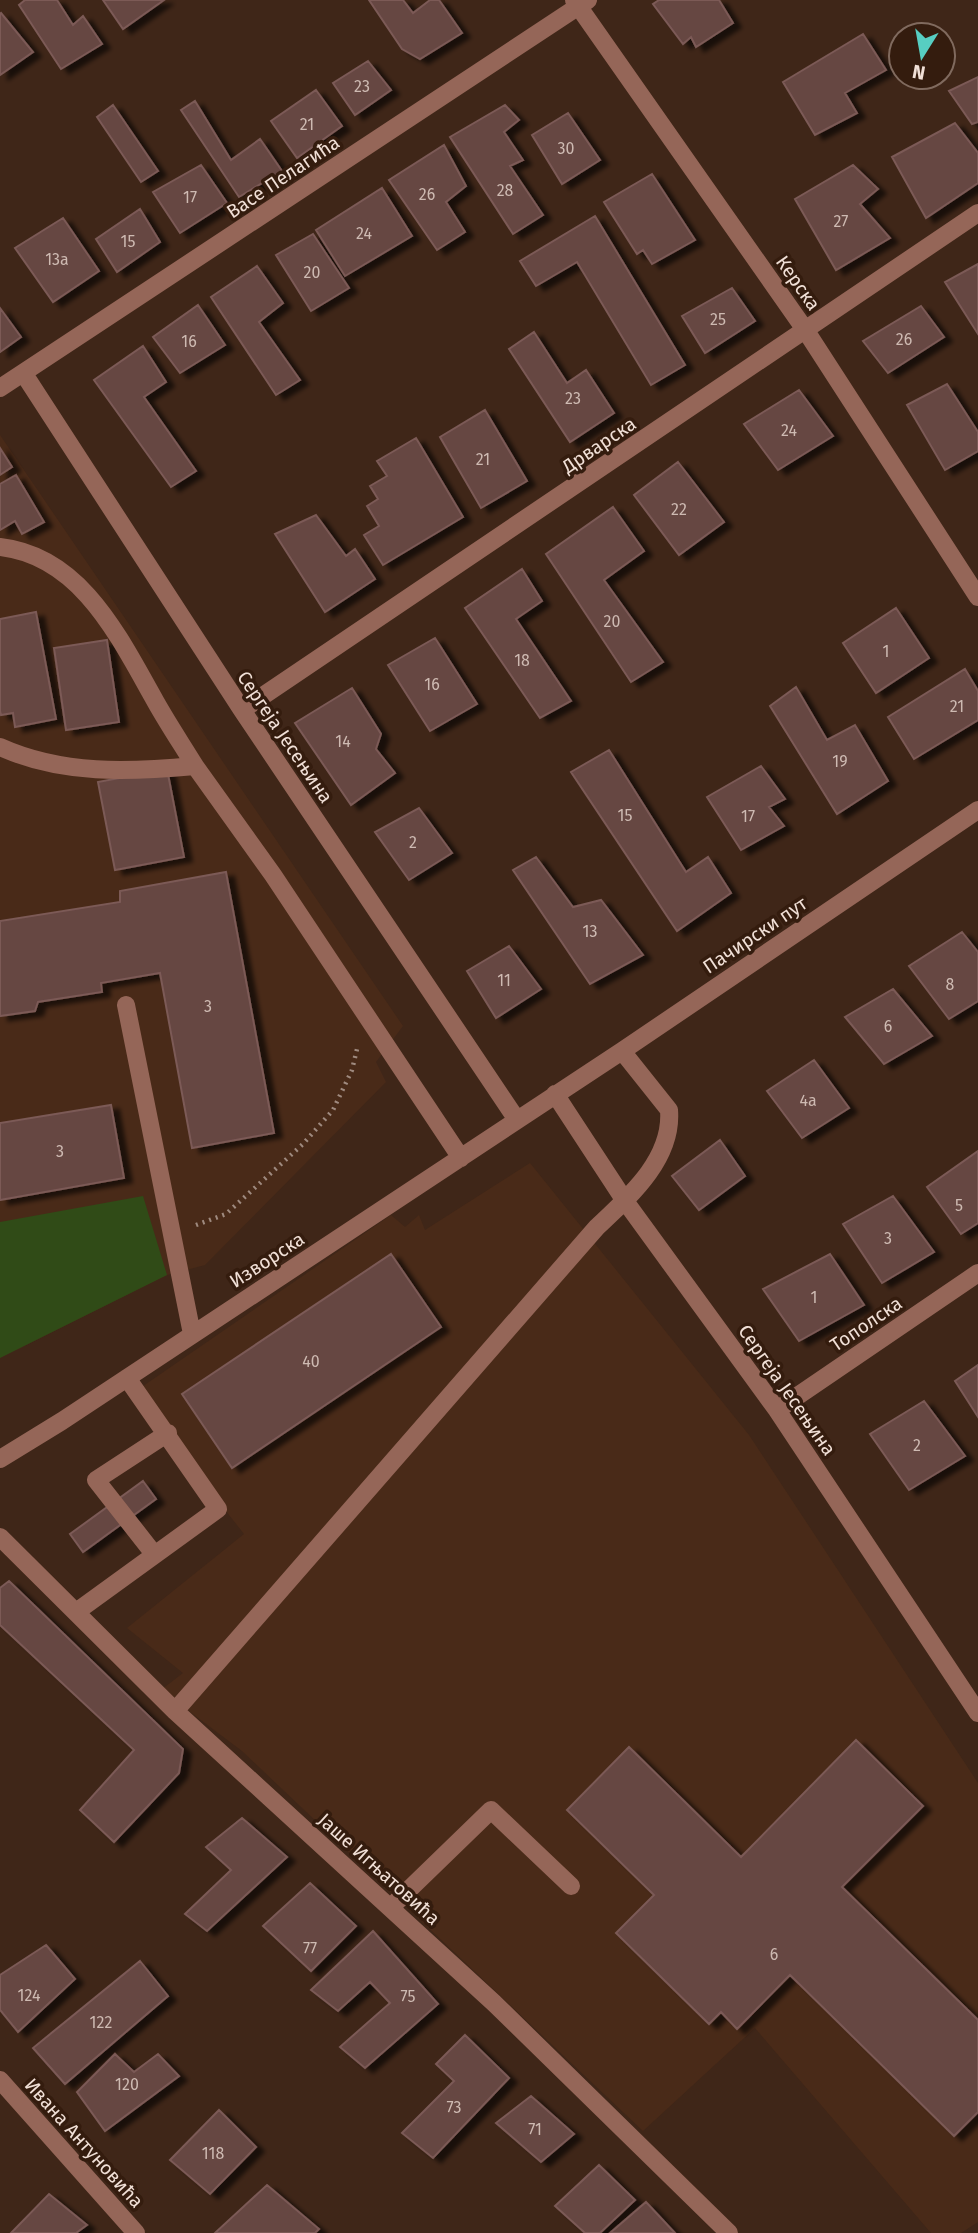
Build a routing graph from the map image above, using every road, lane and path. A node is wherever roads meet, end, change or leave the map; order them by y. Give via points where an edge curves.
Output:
1 (580, 2) edge
2 (978, 214) edge
3 (806, 331) junction
4 (24, 374) junction
5 (0, 388) edge
6 (0, 547) edge
7 (978, 597) edge
8 (242, 710) junction
9 (0, 747) edge
10 (195, 766) junction
11 (978, 810) edge
12 (126, 1005) dead end
13 (360, 1010) junction
14 (622, 1051) junction
15 (555, 1094) junction
16 (517, 1120) junction
17 (461, 1157) junction
18 (625, 1200) junction
19 (170, 1224) junction
20 (978, 1273) edge
21 (192, 1334) junction
22 (127, 1378) junction
23 (778, 1410) junction
24 (168, 1433) junction
25 (0, 1459) edge
26 (0, 1537) edge
27 (154, 1554) junction
28 (76, 1612) junction
29 (175, 1711) junction
30 (978, 1713) edge
31 (572, 1886) dead end
32 (391, 1907) junction
33 (0, 2080) edge
34 (136, 2233) edge
35 (729, 2233) edge

1 - 3 street, Керска
1 - 4 street, Васе Пелагића
2 - 3 street, Дрварска
3 - 7 street, Керска
3 - 8 street, Дрварска
4 - 5 street, Васе Пелагића
4 - 8 street, Сергеја Јесењина
6 - 10 street via 42,557 91,600 122,638
8 - 16 street, Сергеја Јесењина
9 - 10 street via 26,759 89,770
10 - 13 street via 273,875
11 - 14 street, Пачирски пут
12 - 19 street
13 - 17 street
13 - 19 path via 361,1033 352,1070 333,1110 318,1127 226,1214 197,1224
14 - 15 street, Пачирски пут
14 - 18 street via 669,1110 670,1122 653,1169
15 - 16 street, Изворска
15 - 18 street, Сергеја Јесењина
16 - 17 street, Изворска
17 - 21 street, Изворска
18 - 23 street, Сергеја Јесењина
18 - 29 street
19 - 21 street
20 - 23 street, Тополска
21 - 22 street, Изворска
22 - 24 street
22 - 25 street, Изворска
23 - 30 street, Сергеја Јесењина
24 - 27 street via 218,1509
24 - 27 street via 96,1480
26 - 28 street, Јаше Игњатовића
27 - 28 street
28 - 29 street, Јаше Игњатовића
29 - 32 street, Јаше Игњатовића
31 - 32 street via 491,1810
32 - 35 street, Јаше Игњатовића
33 - 34 street, Ивана Антуновића

